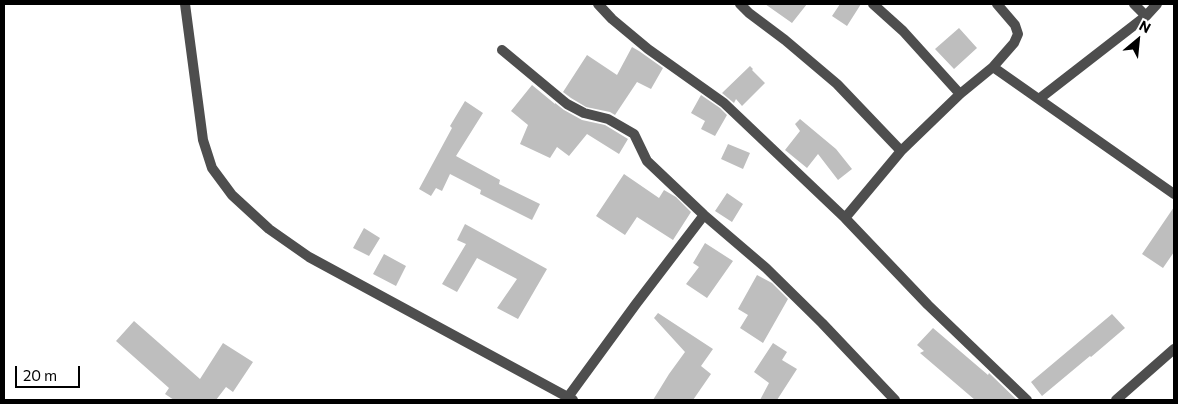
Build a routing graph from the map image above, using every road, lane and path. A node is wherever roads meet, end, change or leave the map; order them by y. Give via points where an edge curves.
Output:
1 (185, 4) edge
2 (598, 4) edge
3 (740, 4) edge
4 (873, 4) edge
5 (998, 4) edge
6 (1134, 4) edge
7 (1157, 4) edge
8 (1146, 16) junction
9 (502, 50) dead end
10 (993, 67) junction
11 (960, 94) junction
12 (1039, 99) junction
13 (901, 151) junction
14 (1174, 194) edge
15 (704, 215) junction
16 (845, 218) junction
17 (1174, 349) edge
18 (570, 399) edge
19 (895, 400) edge
20 (1027, 400) edge
21 (1116, 400) edge

1 - 18 street via 202,140 212,168 232,195 308,258
2 - 16 street via 648,48 724,103
3 - 13 street via 837,84
4 - 11 street via 903,31
5 - 10 street via 1018,34
6 - 8 street
7 - 8 street
8 - 12 street
9 - 15 street via 567,104 584,114 608,119 634,134 647,161
10 - 11 street
10 - 12 street
11 - 13 street
12 - 14 street
13 - 16 street
15 - 18 street via 636,304
15 - 19 street via 766,268
16 - 20 street via 928,305
17 - 21 street

